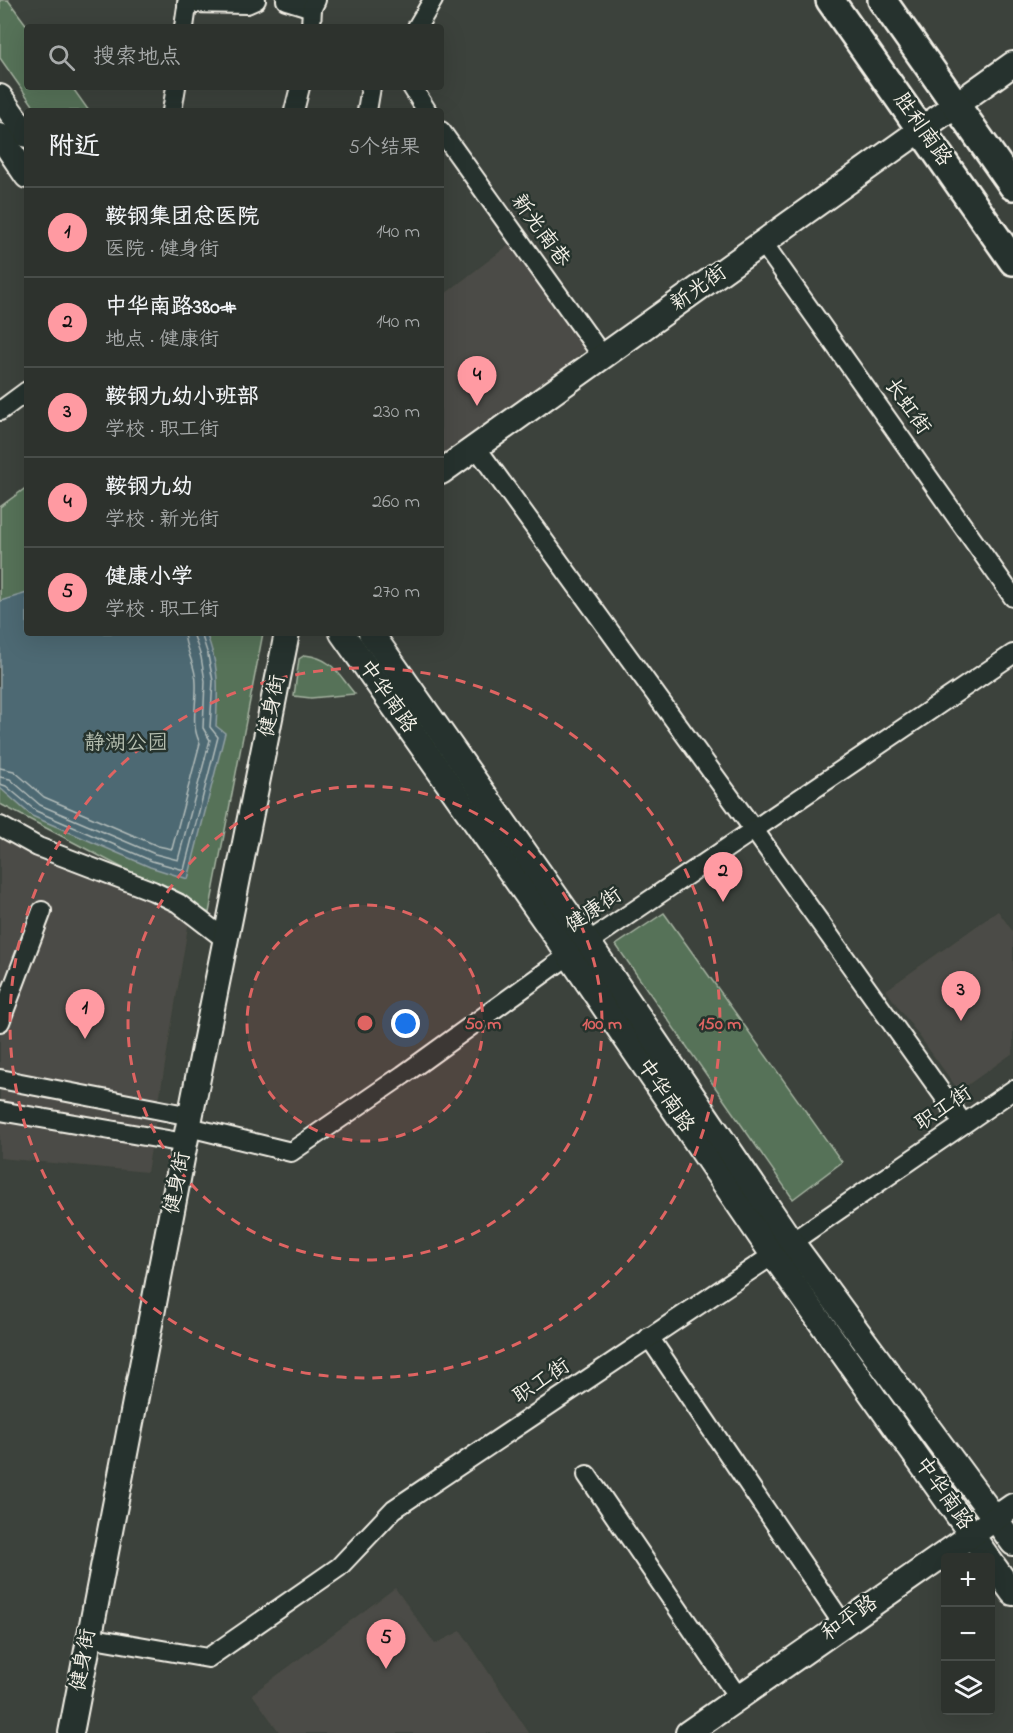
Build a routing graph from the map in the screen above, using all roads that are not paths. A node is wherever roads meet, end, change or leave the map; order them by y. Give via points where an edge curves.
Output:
1 (256, 0) edge
2 (285, 0) edge
3 (434, 0) edge
4 (830, 0) edge
5 (882, 0) edge
6 (187, 2) edge
7 (314, 4) edge
8 (184, 24) edge
9 (311, 24) edge
10 (419, 24) edge
11 (1013, 64) edge
12 (176, 90) edge
13 (299, 90) edge
14 (370, 90) edge
15 (413, 90) edge
16 (0, 97) edge
17 (957, 105) junction
18 (172, 108) edge
19 (295, 108) edge
20 (368, 108) edge
21 (425, 108) edge
22 (922, 130) junction
23 (24, 131) edge
24 (444, 135) edge
25 (0, 136) edge
26 (24, 172) edge
27 (1013, 186) edge
28 (764, 243) junction
29 (1013, 261) edge
30 (603, 357) junction
31 (24, 393) edge
32 (0, 411) edge
33 (476, 447) junction
34 (444, 470) edge
35 (1013, 597) edge
36 (286, 636) edge
37 (344, 636) edge
38 (373, 636) edge
39 (1013, 654) edge
40 (0, 826) edge
41 (754, 830) junction
42 (42, 911) dead end
43 (226, 940) junction
44 (579, 949) junction
45 (0, 1022) edge
46 (0, 1079) edge
47 (1013, 1090) edge
48 (0, 1111) edge
49 (963, 1123) junction
50 (188, 1128) junction
51 (782, 1248) junction
52 (649, 1337) junction
53 (587, 1475) dead end
54 (1004, 1512) edge
55 (971, 1534) junction
56 (1013, 1543) edge
57 (985, 1553) edge
58 (995, 1568) edge
59 (1013, 1593) edge
60 (843, 1624) junction
61 (88, 1638) junction
62 (738, 1697) junction
63 (713, 1726) edge
64 (71, 1733) edge
65 (688, 1733) edge

1 - 6 street via 247,4
2 - 7 street
3 - 10 street
4 - 22 main road, 胜利南路
5 - 17 main road, 胜利南路
6 - 8 street
7 - 9 street
11 - 17 main road, 新光街
12 - 18 street
13 - 19 street
14 - 20 street
15 - 21 street
16 - 23 main road
17 - 22 main road, 新光街
17 - 27 main road, 胜利南路
22 - 28 main road, 新光街
22 - 29 main road, 胜利南路
24 - 30 street, 新光南巷
25 - 26 main road
28 - 30 main road, 新光街
28 - 35 street, 长虹街
30 - 33 main road, 新光街
31 - 32 street
33 - 34 main road, 新光街
33 - 41 street
36 - 43 main road, 健身街
37 - 44 main road, 中华南路
38 - 44 main road, 中华南路
39 - 41 street, 健康街
40 - 43 street via 38,847 178,903
41 - 44 street, 健康街
41 - 49 street
42 - 45 street
43 - 50 main road, 健身街
44 - 50 street, 健康街 via 291,1152
44 - 51 main road, 中华南路
46 - 50 street
47 - 49 street, 职工街
48 - 50 street
49 - 51 street, 职工街
50 - 61 main road, 健身街
51 - 52 street, 职工街
51 - 54 main road, 中华南路
51 - 55 main road, 中华南路
52 - 60 street
52 - 61 street, 职工街 via 394,1509 339,1567 208,1658
53 - 62 street
54 - 55 main road, 和平路
54 - 56 main road, 中华南路
55 - 57 main road, 中华南路
55 - 60 main road, 和平路
58 - 59 main road
60 - 62 main road, 和平路
61 - 64 main road, 健身街
62 - 63 main road, 和平路
63 - 65 main road, 和平路

